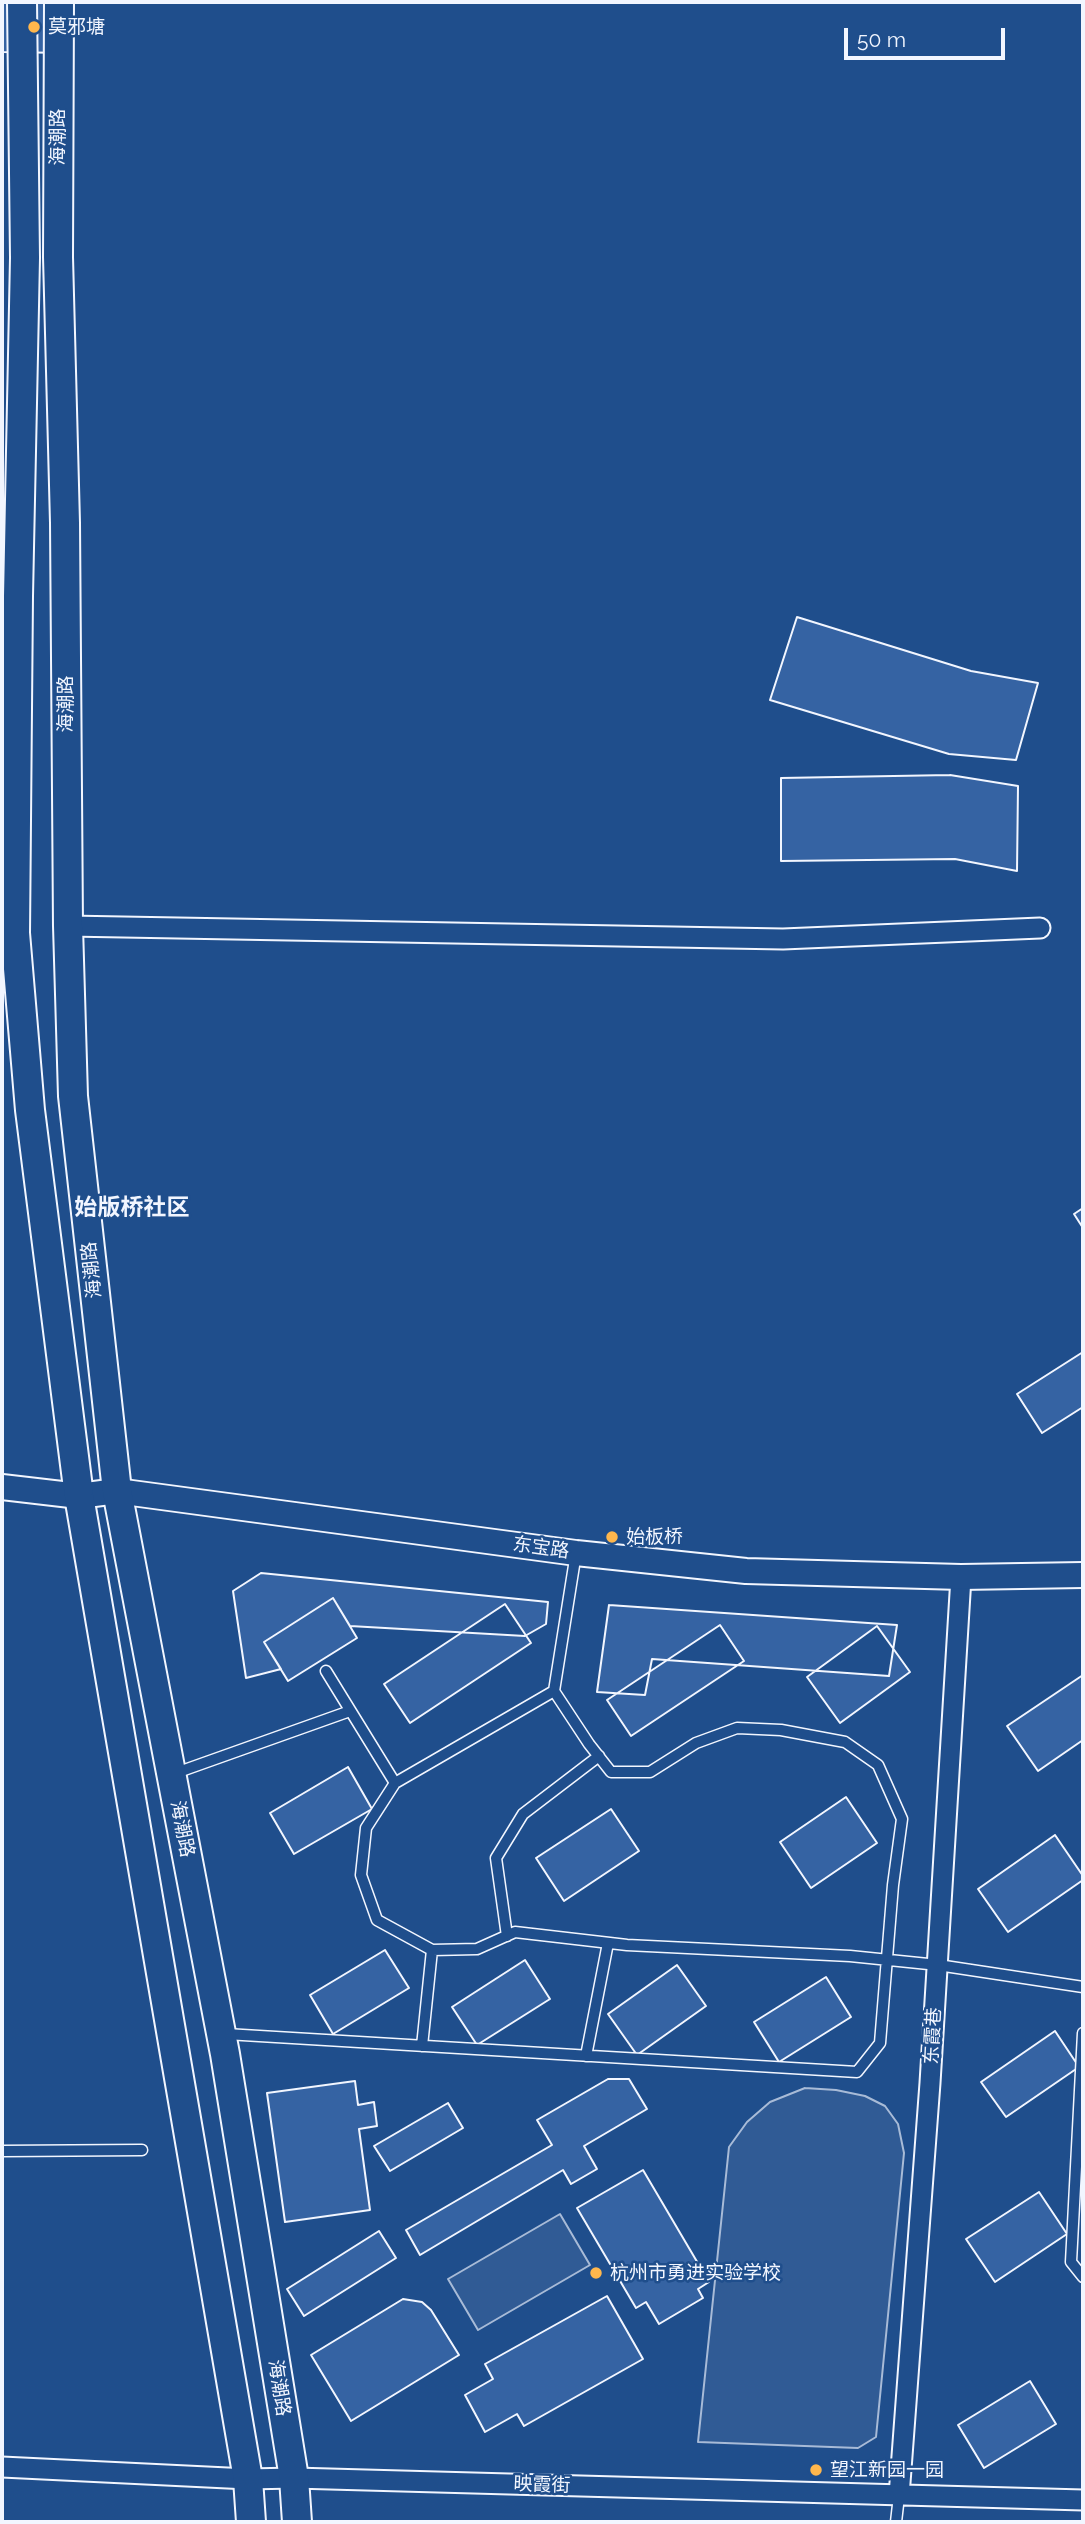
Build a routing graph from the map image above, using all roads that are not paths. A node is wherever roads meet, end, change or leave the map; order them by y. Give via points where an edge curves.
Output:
1 (22, 2) edge
2 (59, 2) edge
3 (68, 926) junction
4 (1040, 928) dead end
5 (2, 1488) edge
6 (117, 1491) junction
7 (79, 1496) junction
8 (576, 1553) junction
9 (1083, 1575) edge
10 (961, 1577) junction
11 (326, 1671) dead end
12 (554, 1691) junction
13 (350, 1711) junction
14 (599, 1756) junction
15 (171, 1774) junction
16 (395, 1783) junction
17 (507, 1936) junction
18 (608, 1943) junction
19 (432, 1950) junction
20 (887, 1960) junction
21 (937, 1965) junction
22 (1083, 1987) edge
23 (1083, 2033) edge
24 (222, 2034) junction
25 (422, 2046) junction
26 (586, 2056) junction
27 (142, 2150) dead end
28 (2, 2151) edge
29 (1083, 2277) edge
30 (2, 2467) edge
31 (294, 2478) junction
32 (247, 2479) junction
33 (899, 2496) junction
34 (1083, 2500) edge
35 (251, 2522) edge
36 (297, 2522) edge
37 (896, 2522) edge

1 - 7 main road, 海潮路 via 25,258 15,933 30,1110
2 - 3 main road, 海潮路
3 - 4 street via 783,939
3 - 6 main road, 海潮路 via 73,1096
5 - 7 street, 东宝路
6 - 7 street, 东宝路
6 - 8 street, 东宝路
6 - 15 main road, 海潮路
7 - 32 main road, 海潮路
8 - 10 street, 东宝路 via 746,1571
8 - 12 lane
9 - 10 street, 东宝路
10 - 21 street, 东霞巷
11 - 13 lane
12 - 14 lane
12 - 16 lane
13 - 15 lane
13 - 16 lane
14 - 17 lane via 523,1814 496,1858
14 - 20 lane via 611,1772 650,1772 696,1743 737,1728 781,1730 845,1742 867,1757 878,1765 902,1819
15 - 24 main road, 海潮路
16 - 19 lane via 366,1828 361,1875 377,1920
17 - 18 lane via 515,1932
17 - 19 lane via 477,1949
18 - 20 lane
18 - 26 lane
19 - 25 lane
20 - 21 lane
20 - 26 lane via 880,2043 857,2072
21 - 22 lane
21 - 33 street, 东霞巷
23 - 29 lane via 1071,2262
24 - 25 lane
24 - 31 main road, 海潮路
25 - 26 lane
27 - 28 lane
30 - 32 street, 映霞街
31 - 32 street, 映霞街
31 - 33 street, 映霞街
31 - 36 main road, 海潮路
32 - 35 main road, 海潮路
33 - 34 street, 映霞街
33 - 37 lane

